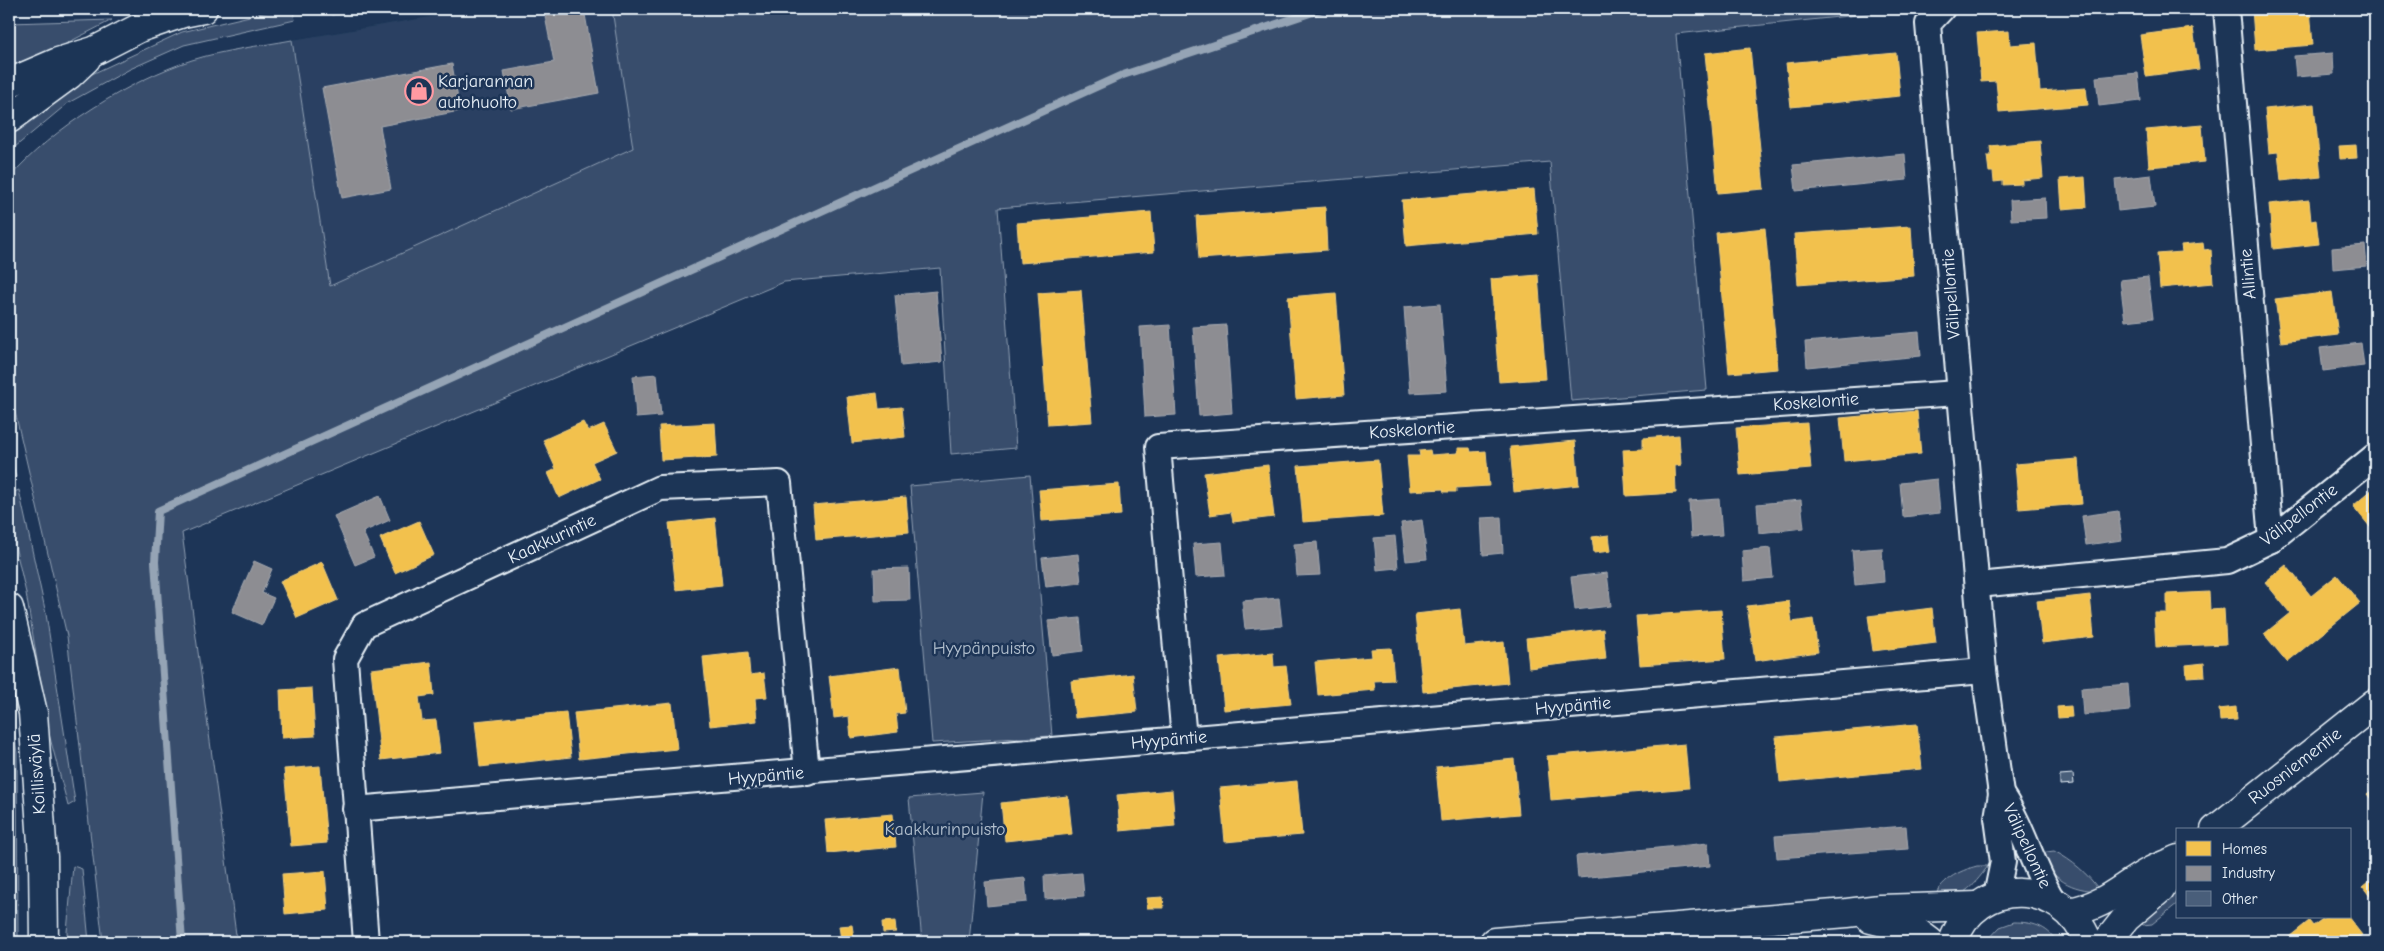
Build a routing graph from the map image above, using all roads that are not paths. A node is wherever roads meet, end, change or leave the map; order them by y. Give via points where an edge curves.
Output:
1 (203, 9) edge
2 (1942, 9) edge
3 (2226, 9) edge
4 (94, 51) junction
5 (9, 83) edge
6 (9, 119) edge
7 (1958, 393) junction
8 (2375, 456) edge
9 (2271, 540) junction
10 (1978, 585) junction
11 (9, 608) edge
12 (1984, 671) junction
13 (2375, 703) edge
14 (1184, 739) junction
15 (806, 772) junction
16 (2001, 794) junction
17 (355, 809) junction
18 (2219, 828) edge
19 (2176, 861) edge
20 (2176, 863) edge
21 (1988, 901) junction
22 (2061, 906) junction
23 (1847, 914) junction
24 (44, 942) edge
25 (366, 942) edge
26 (1494, 942) edge
27 (1930, 942) edge
28 (1953, 942) edge
29 (2088, 942) edge
30 (2107, 942) edge

1 - 4 main road via 139,28
2 - 7 street, Välipellontie via 1928,24
3 - 9 street, Allintie
4 - 5 main road
4 - 6 main road via 69,75
7 - 10 street, Välipellontie
7 - 14 street, Koskelontie via 1158,447
8 - 9 street, Välipellontie
9 - 10 street, Välipellontie via 2227,561
10 - 12 street, Välipellontie
11 - 24 main road, Koillisväylä via 33,713 43,857
12 - 14 street, Hyypäntie
12 - 16 street, Välipellontie
13 - 18 main road, Ruosniementie
14 - 15 street, Hyypäntie
15 - 17 street, Hyypäntie
15 - 17 street, Kaakkurintie via 779,483 660,488 364,625 345,659
16 - 21 street, Välipellontie via 1997,818 2003,862
16 - 22 street, Välipellontie via 2016,815 2038,874
17 - 25 street, Kaakkurintie
19 - 22 main road via 2149,872 2095,906
20 - 30 main road via 2160,889 2126,918
21 - 22 main road via 2028,892
21 - 23 main road
21 - 28 main road via 1966,918
22 - 29 main road via 2078,921
23 - 26 main road
23 - 27 main road via 1914,930

